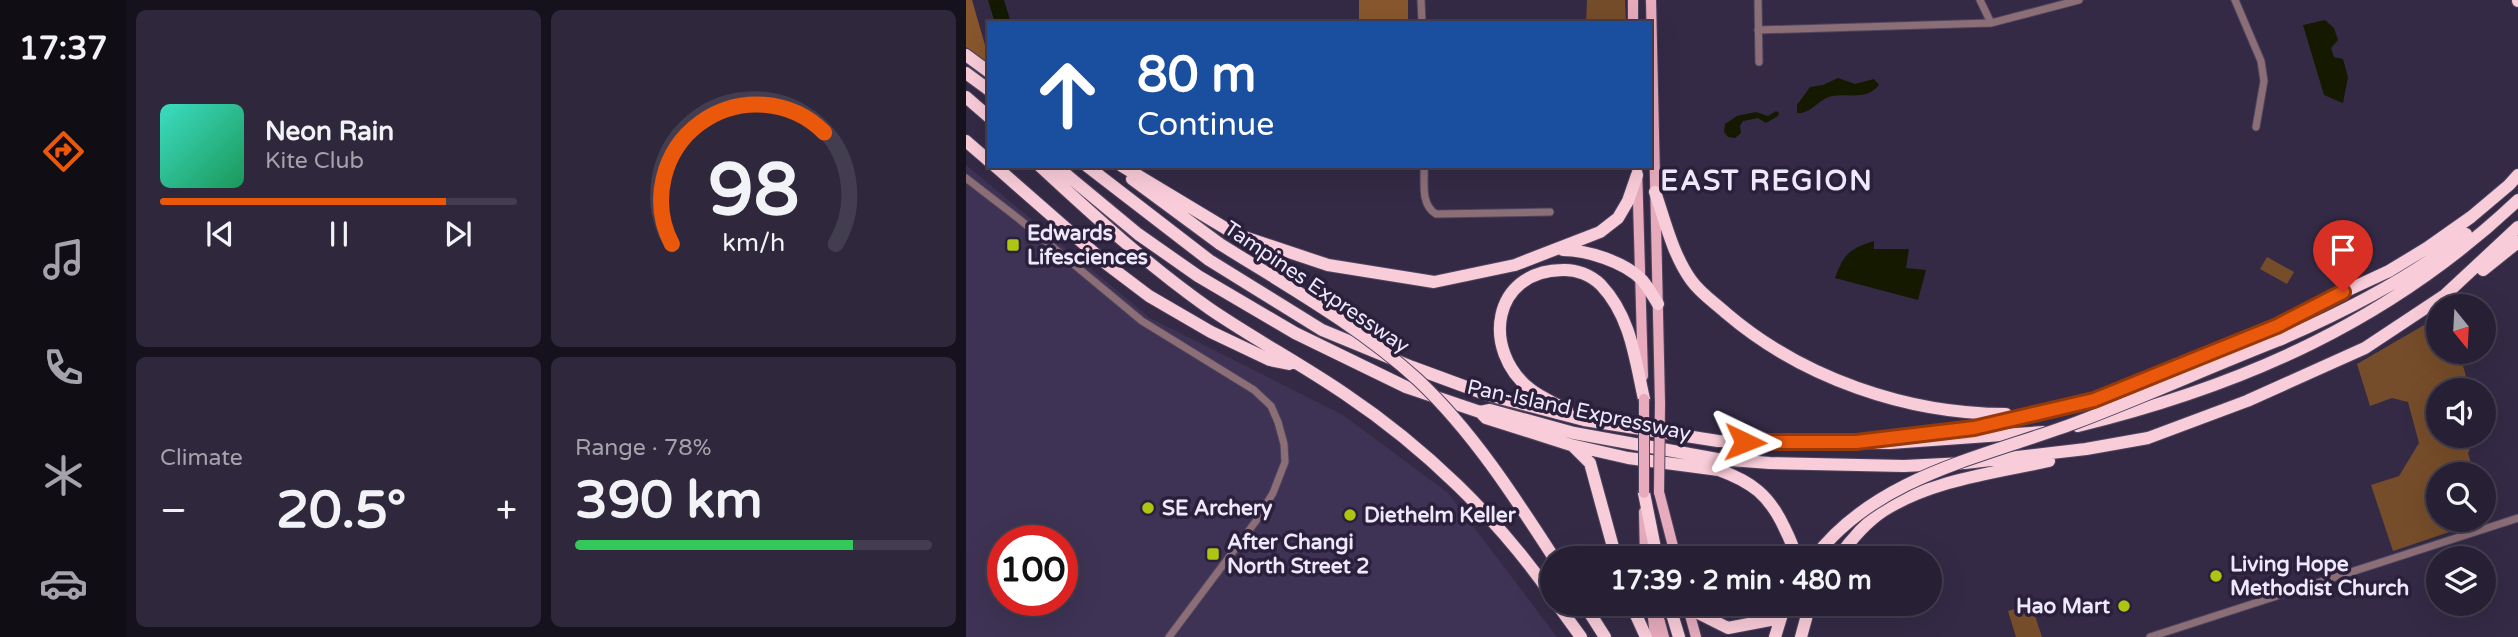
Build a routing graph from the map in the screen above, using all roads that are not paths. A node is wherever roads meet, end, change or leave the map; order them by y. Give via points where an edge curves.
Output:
1 (1421, 0) edge
2 (1633, 0) edge
3 (1651, 0) edge
4 (1758, 0) edge
5 (1980, 0) edge
6 (2079, 0) edge
7 (2235, 0) edge
8 (1422, 21) edge
9 (1633, 21) edge
10 (1651, 21) edge
11 (1991, 23) junction
12 (1758, 30) junction
13 (1652, 48) edge
14 (966, 55) edge
15 (1759, 62) dead end
16 (987, 71) edge
17 (966, 73) edge
18 (987, 89) edge
19 (966, 97) edge
20 (987, 115) edge
21 (2256, 127) dead end
22 (966, 141) edge
23 (987, 159) edge
24 (997, 168) edge
25 (1042, 168) edge
26 (1058, 168) edge
27 (1090, 168) edge
28 (1118, 168) edge
29 (1125, 168) edge
30 (1424, 168) edge
31 (1637, 171) edge
32 (2518, 175) edge
33 (966, 178) edge
34 (1655, 192) junction
35 (2518, 192) edge
36 (2518, 200) edge
37 (1550, 212) dead end
38 (1657, 226) junction
39 (2518, 227) edge
40 (1640, 233) junction
41 (2518, 242) edge
42 (1556, 250) junction
43 (1640, 278) junction
44 (2385, 286) junction
45 (2446, 294) edge
46 (2447, 294) edge
47 (1658, 303) junction
48 (2320, 303) junction
49 (2426, 308) edge
50 (1303, 368) junction
51 (1644, 399) junction
52 (1480, 412) junction
53 (2024, 414) junction
54 (1584, 420) junction
55 (1856, 442) junction
56 (1571, 445) junction
57 (2086, 449) junction
58 (1644, 493) junction
59 (2518, 518) edge
60 (1546, 546) edge
61 (1613, 546) edge
62 (1645, 546) edge
63 (1655, 546) edge
64 (1673, 546) edge
65 (1792, 546) edge
66 (1826, 546) edge
67 (1847, 546) edge
68 (1540, 581) edge
69 (1566, 616) edge
70 (1592, 616) edge
71 (1636, 616) edge
72 (1654, 616) edge
73 (1657, 616) edge
74 (1672, 616) edge
75 (1690, 616) edge
76 (1706, 616) edge
77 (1774, 616) edge
78 (1782, 616) edge
79 (1807, 616) edge
80 (1169, 637) edge
81 (1581, 637) edge
82 (1605, 637) edge
83 (1646, 637) edge
84 (1655, 637) edge
85 (1664, 637) edge
86 (1679, 637) edge
87 (1696, 637) edge
88 (1775, 637) edge
89 (1801, 637) edge
90 (2150, 637) edge

1 - 8 street
2 - 9 main road
3 - 10 main road
4 - 12 street
5 - 11 street
6 - 11 street
7 - 21 street via 2261,61 2264,81
11 - 12 street
12 - 15 street
13 - 34 main road
14 - 16 highway
17 - 18 highway
19 - 20 highway
22 - 23 highway
24 - 50 highway via 1149,296 1270,360
25 - 50 highway via 1144,261
26 - 52 highway, Pan-Island Expressway via 1198,276 1295,333 1406,387
27 - 54 highway, Pan-Island Expressway via 1209,260 1322,330 1489,395
28 - 60 highway, Tampines Expressway, bridge via 1176,214 1369,341 1418,381 1496,470
29 - 42 highway via 1235,234 1328,265 1434,282 1515,265
30 - 37 street via 1425,200 1436,214
31 - 40 main road
31 - 42 highway via 1618,218 1600,232
32 - 48 highway via 2427,248
33 - 80 street via 1142,321 1254,390 1271,406 1286,462 1273,493
34 - 38 main road
34 - 53 highway via 1671,241 1692,281 1754,337 1819,371 1886,397 1980,414
35 - 44 highway via 2421,266
36 - 55 highway, Pan-Island Expressway via 2445,261 2371,312 2323,340 2244,374 2120,416 2062,430
38 - 40 main road
38 - 47 main road
39 - 45 highway, Pan-Island Expressway
40 - 43 main road
41 - 46 highway
42 - 43 highway via 1582,250
43 - 47 highway
43 - 51 main road
44 - 48 highway
44 - 66 highway, bridge via 2332,317 2279,340 1887,493
47 - 64 main road, bridge via 1659,492
48 - 53 highway via 2277,326 2094,400
49 - 57 highway, Pan-Island Expressway via 2365,348 2272,390 2148,438
50 - 68 highway via 1386,424 1452,481
51 - 54 highway via 1630,332 1600,284 1576,270 1546,270 1522,281 1505,300 1499,328 1507,362 1529,389
51 - 58 main road, bridge
52 - 56 highway via 1486,418
52 - 57 highway, Pan-Island Expressway via 1490,410 1574,433 1717,459 1770,463 1905,466
53 - 55 highway via 1974,428
54 - 55 highway, Pan-Island Expressway via 1718,441
56 - 61 highway via 1590,463
56 - 65 highway via 1732,475 1769,500
57 - 67 highway via 1915,495 1882,512
58 - 62 main road
58 - 63 highway
59 - 90 street
69 - 81 highway
70 - 82 highway
71 - 83 highway
72 - 84 main road
73 - 85 main road
74 - 86 highway
75 - 87 main road
76 - 77 highway via 1728,628
78 - 88 highway
79 - 89 highway

